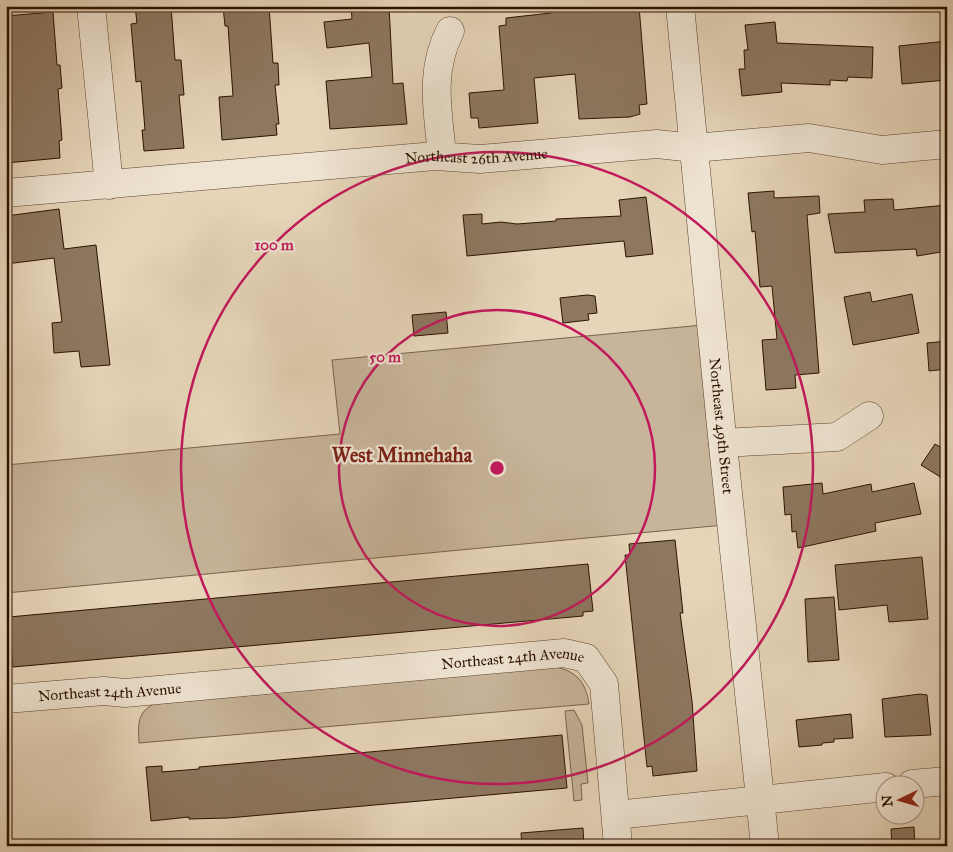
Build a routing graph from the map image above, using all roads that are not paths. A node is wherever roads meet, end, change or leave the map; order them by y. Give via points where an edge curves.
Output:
1 (91, 6) edge
2 (680, 6) edge
3 (450, 31) dead end
4 (947, 144) edge
5 (694, 148) junction
6 (442, 155) junction
7 (109, 185) junction
8 (6, 194) edge
9 (869, 416) dead end
10 (723, 444) junction
11 (6, 699) edge
12 (947, 781) edge
13 (926, 783) edge
14 (876, 788) edge
15 (761, 800) junction
16 (616, 815) junction
17 (618, 846) edge
18 (765, 846) edge

1 - 7 street
2 - 5 street, Northeast 49th Street
3 - 6 street via 440,49 435,76
4 - 5 street, Northeast 26th Avenue via 882,150 809,138
5 - 6 street, Northeast 26th Avenue via 656,144 480,159
5 - 10 street, Northeast 49th Street
6 - 7 street, Northeast 26th Avenue
7 - 8 street, Northeast 26th Avenue
9 - 10 street via 837,437
10 - 15 street, Northeast 49th Street
11 - 16 street, Northeast 24th Avenue via 104,691 133,692 564,653 586,658 604,684
12 - 13 street
14 - 15 street
15 - 16 street
15 - 18 street, Northeast 49th Street
16 - 17 street, Northeast 24th Avenue

